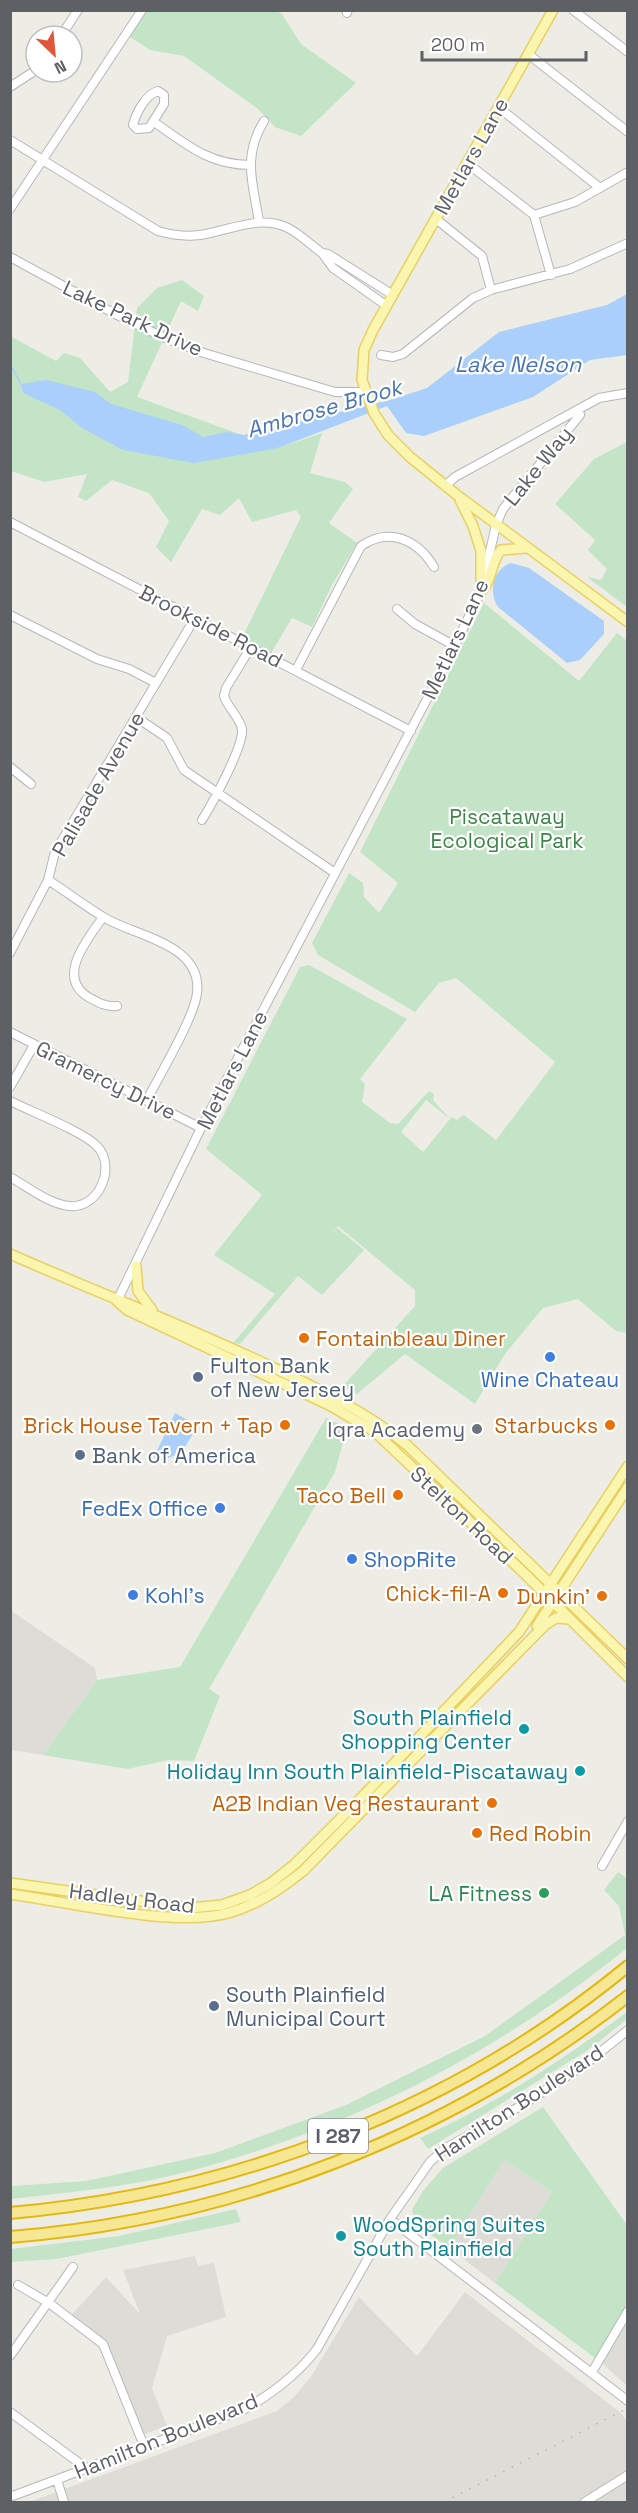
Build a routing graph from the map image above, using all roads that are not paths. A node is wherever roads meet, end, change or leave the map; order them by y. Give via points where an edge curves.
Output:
1 (78, 10) edge
2 (142, 10) edge
3 (553, 10) edge
4 (573, 10) edge
5 (69, 24) edge
6 (627, 52) edge
7 (528, 54) junction
8 (24, 78) edge
9 (10, 87) edge
10 (498, 107) junction
11 (264, 120) dead end
12 (154, 122) junction
13 (627, 132) edge
14 (10, 140) edge
15 (43, 160) junction
16 (467, 163) junction
17 (250, 165) junction
18 (627, 172) edge
19 (600, 188) junction
20 (10, 209) edge
21 (534, 215) junction
22 (436, 219) junction
23 (259, 222) junction
24 (627, 243) edge
25 (322, 253) junction
26 (10, 257) edge
27 (339, 261) junction
28 (333, 268) junction
29 (551, 275) junction
30 (368, 280) junction
31 (361, 289) junction
32 (491, 290) junction
33 (393, 295) junction
34 (387, 306) junction
35 (381, 355) dead end
36 (627, 393) edge
37 (366, 396) junction
38 (579, 409) junction
39 (445, 486) junction
40 (457, 495) junction
41 (10, 522) edge
42 (496, 525) junction
43 (528, 549) junction
44 (434, 567) dead end
45 (481, 591) junction
46 (397, 609) dead end
47 (10, 615) edge
48 (195, 618) junction
49 (627, 622) edge
50 (455, 646) junction
51 (251, 647) junction
52 (296, 670) junction
53 (156, 683) junction
54 (136, 717) junction
55 (411, 731) junction
56 (10, 767) edge
57 (31, 784) dead end
58 (218, 794) junction
59 (202, 820) dead end
60 (334, 873) junction
61 (48, 880) junction
62 (103, 917) junction
63 (10, 953) edge
64 (117, 1006) dead end
65 (10, 1032) edge
66 (34, 1045) junction
67 (10, 1087) edge
68 (147, 1100) junction
69 (10, 1101) edge
70 (201, 1128) junction
71 (10, 1178) edge
72 (10, 1254) edge
73 (136, 1266) junction
74 (117, 1301) junction
75 (156, 1313) junction
76 (627, 1466) edge
77 (627, 1487) edge
78 (552, 1585) junction
79 (560, 1593) junction
80 (545, 1596) junction
81 (553, 1604) junction
82 (569, 1619) junction
83 (524, 1645) junction
84 (627, 1659) edge
85 (627, 1677) edge
86 (627, 1821) edge
87 (602, 1866) dead end
88 (10, 1883) edge
89 (10, 1894) edge
90 (161, 1906) junction
91 (158, 1916) junction
92 (627, 1966) edge
93 (627, 1996) edge
94 (627, 2030) edge
95 (10, 2213) edge
96 (390, 2219) junction
97 (10, 2237) edge
98 (74, 2267) dead end
99 (18, 2285) dead end
100 (49, 2303) junction
101 (627, 2311) edge
102 (10, 2356) edge
103 (592, 2372) junction
104 (627, 2401) edge
105 (10, 2412) edge
106 (144, 2446) junction
107 (86, 2469) junction
108 (627, 2475) edge
109 (57, 2480) junction
110 (10, 2497) edge
111 (64, 2502) edge
112 (585, 2502) edge

1 - 5 street
2 - 15 street
3 - 7 main road, Metlars Lane
4 - 6 street
7 - 10 main road, Metlars Lane
7 - 13 street
8 - 9 street
10 - 16 main road, Metlars Lane
10 - 19 street
11 - 17 street via 252,141
12 - 12 street via 143,130 133,125 149,95 158,91 165,102
12 - 17 street via 213,160
14 - 15 street
15 - 20 street
15 - 23 street via 158,231 201,235
16 - 21 street
16 - 22 main road, Metlars Lane
17 - 23 street
18 - 19 street
19 - 21 street via 575,202
21 - 29 street
22 - 32 street via 482,256
22 - 33 main road, Metlars Lane
23 - 25 street via 288,228
24 - 29 street
25 - 27 street
25 - 28 street
26 - 37 street, Lake Park Drive via 117,315 192,348 334,392
27 - 28 street
27 - 30 street
28 - 31 street
29 - 32 street
30 - 31 street
30 - 33 street
31 - 34 street
32 - 35 street via 460,307 403,354
33 - 34 main road, Metlars Lane
34 - 37 main road, Metlars Lane via 364,350 361,372
36 - 38 street via 603,396
37 - 39 main road, Metlars Lane via 399,446
38 - 39 street
38 - 42 street, Lake Way via 579,415 510,499
39 - 40 main road, Metlars Lane
40 - 42 main road, Metlars Lane
40 - 45 main road via 478,538
41 - 48 street, Brookside Road
42 - 43 main road
42 - 45 street, Metlars Lane
43 - 45 main road via 501,550
43 - 49 main road
44 - 52 street via 421,550 400,537 378,537 361,546
45 - 50 street, Metlars Lane
46 - 50 street
47 - 53 street via 97,659
48 - 51 street, Brookside Road
48 - 53 street, Palisade Avenue
50 - 55 street, Metlars Lane
51 - 52 street, Brookside Road
51 - 58 street via 226,688 226,703 242,731
52 - 55 street, Brookside Road
53 - 54 street, Palisade Avenue
54 - 58 street via 167,738 180,766
54 - 61 street, Palisade Avenue via 55,852
55 - 60 street, Metlars Lane
56 - 57 street
58 - 59 street
58 - 60 street
60 - 70 street, Metlars Lane
61 - 62 street
61 - 63 street, Palisade Avenue
62 - 64 street via 77,958 75,980 82,993 104,1006
62 - 68 street via 164,943 182,957 197,978 195,1003
65 - 66 street, Gramercy Drive
66 - 67 street
66 - 68 street, Gramercy Drive
68 - 70 street, Gramercy Drive
69 - 71 street via 92,1142 104,1156 107,1167 97,1193 74,1206 57,1203
70 - 73 street, Metlars Lane
72 - 74 main road, Stelton Road
73 - 74 street, Metlars Lane
73 - 75 main road via 138,1291
74 - 75 main road, Stelton Road
74 - 80 main road, Stelton Road via 127,1310 331,1406 375,1432
75 - 78 main road, Stelton Road via 339,1400 382,1425
76 - 78 main road, Hadley Road
77 - 79 main road, Hadley Road
78 - 79 main road, Stelton Road
78 - 80 main road, Hadley Road
79 - 81 main road, Hadley Road
79 - 84 main road, Stelton Road
80 - 81 main road, Stelton Road
80 - 90 main road, Hadley Road via 503,1650 279,1877 250,1895 222,1905
81 - 82 main road, Stelton Road
81 - 83 main road, Hadley Road
82 - 83 main road, Hadley Road via 549,1621
82 - 85 main road, Stelton Road
83 - 91 main road, Hadley Road via 280,1890 225,1914 200,1918
86 - 87 street
88 - 90 main road, Hadley Road
89 - 91 main road, Hadley Road
90 - 91 main road
92 - 95 highway, I 287 via 553,2022 494,2060 415,2102 338,2136 196,2183 82,2205
93 - 97 highway, I 287 via 566,2042 485,2092 418,2128 330,2165 254,2191 152,2217
94 - 96 street, Hamilton Boulevard via 584,2065 446,2148 416,2178
96 - 103 street
96 - 106 street, Hamilton Boulevard via 334,2321 303,2367 270,2395 245,2409
98 - 100 street
99 - 100 street
100 - 102 street
100 - 106 street via 103,2344
101 - 103 street
103 - 104 street
105 - 107 street
106 - 107 street, Hamilton Boulevard
107 - 109 street, Hamilton Boulevard
108 - 112 street
109 - 110 street, Hamilton Boulevard
109 - 111 street

